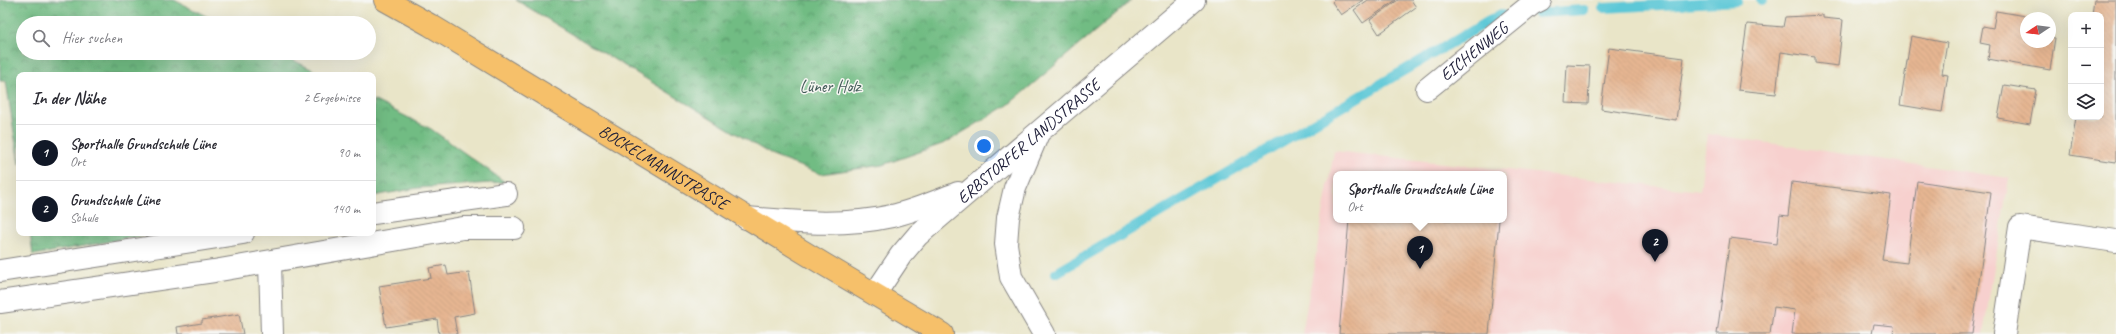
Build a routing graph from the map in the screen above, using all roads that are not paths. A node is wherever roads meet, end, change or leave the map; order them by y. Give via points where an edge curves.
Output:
1 (385, 0) edge
2 (1194, 0) edge
3 (1540, 0) edge
4 (1427, 89) dead end
5 (1038, 133) junction
6 (971, 188) junction
7 (506, 194) dead end
8 (376, 213) edge
9 (746, 218) junction
10 (514, 228) dead end
11 (224, 236) edge
12 (2116, 241) edge
13 (270, 262) junction
14 (0, 271) edge
15 (876, 294) junction
16 (0, 302) edge
17 (272, 334) edge
18 (942, 334) edge
19 (1044, 334) edge
20 (2004, 334) edge

1 - 9 main road, BOCKELMANNSTRASSE
2 - 5 street, ERBSTORFER LANDSTRASSE
3 - 4 street, EICHENWEG
5 - 6 street, ERBSTORFER LANDSTRASSE
5 - 19 street via 1015,188 1008,218 1006,244 1010,276
6 - 9 street via 893,216 866,221 838,224
6 - 15 street, ERBSTORFER LANDSTRASSE via 918,235 901,255
7 - 8 street
9 - 15 main road, BOCKELMANNSTRASSE
10 - 13 street via 463,228
11 - 14 street
12 - 20 street via 2020,227
13 - 16 street
13 - 17 street
15 - 18 main road, BOCKELMANNSTRASSE

